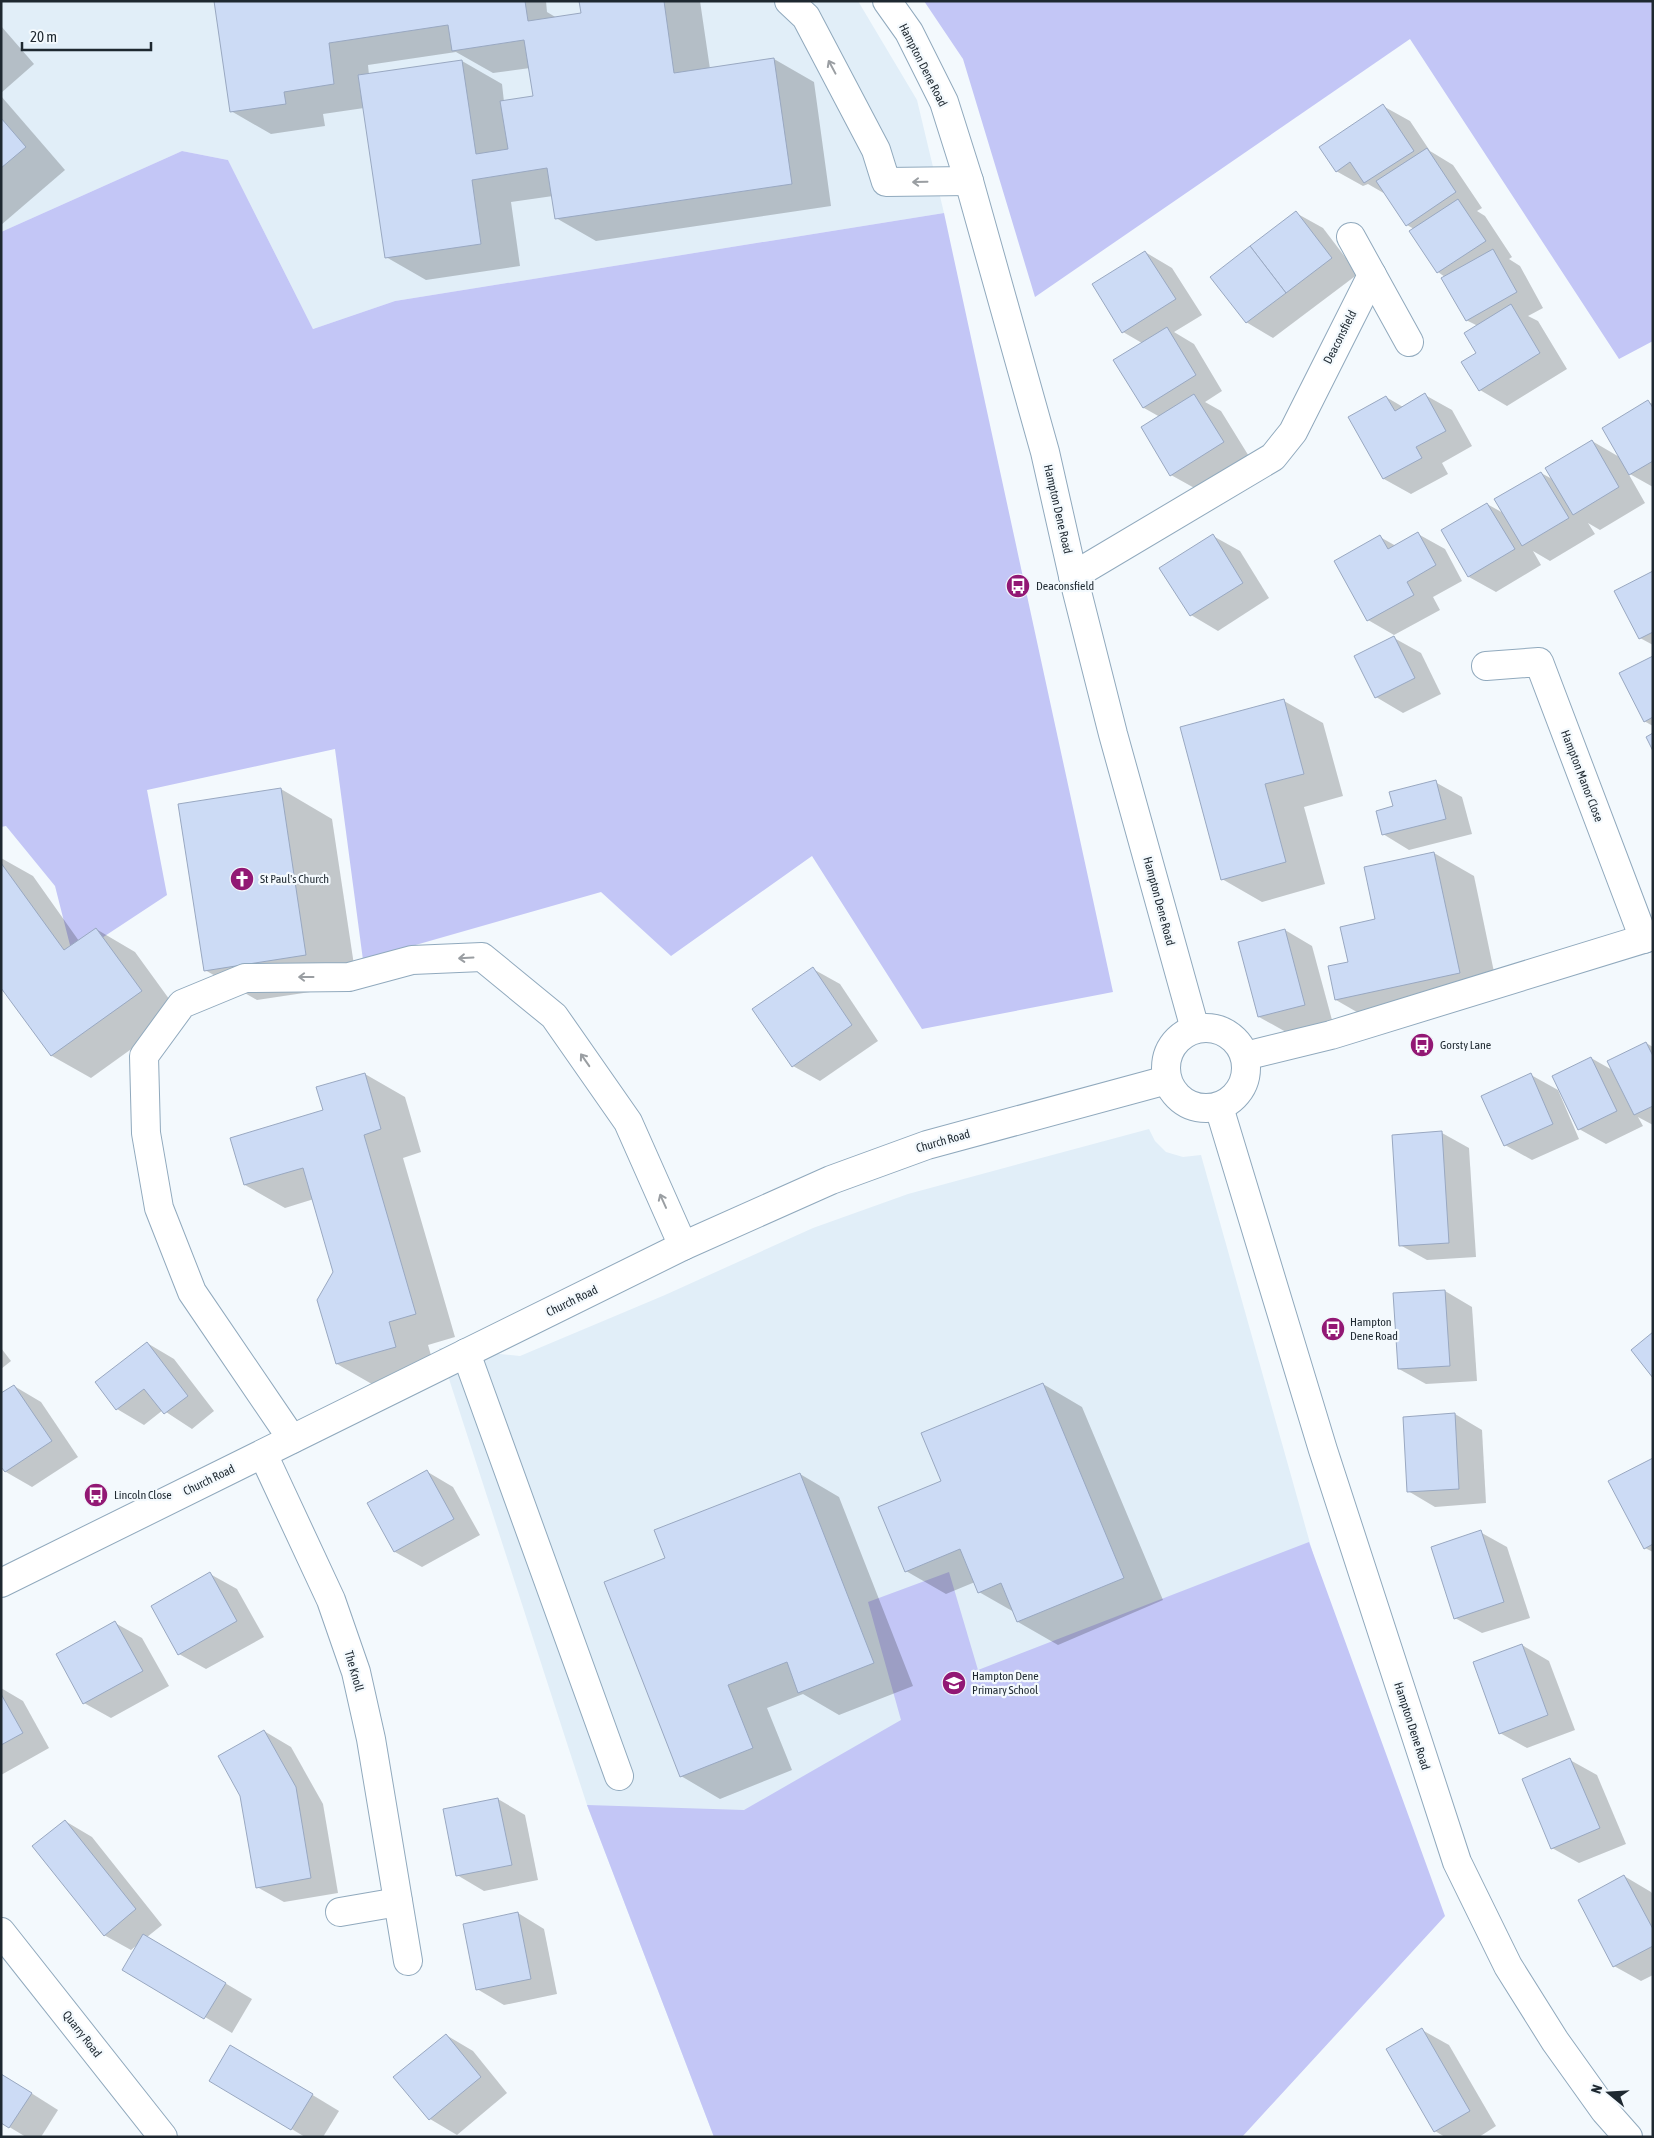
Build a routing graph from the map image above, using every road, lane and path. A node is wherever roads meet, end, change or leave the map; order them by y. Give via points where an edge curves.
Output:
1 (789, 1) edge
2 (887, 1) edge
3 (969, 181) junction
4 (1351, 237) dead end
5 (1372, 275) junction
6 (1409, 342) dead end
7 (1074, 576) junction
8 (1486, 666) dead end
9 (1648, 938) edge
10 (1194, 1029) junction
11 (1245, 1056) junction
12 (1167, 1080) junction
13 (1219, 1107) junction
14 (683, 1246) junction
15 (466, 1353) junction
16 (292, 1439) junction
17 (263, 1454) junction
18 (1, 1583) edge
19 (619, 1776) dead end
20 (398, 1902) junction
21 (340, 1912) dead end
22 (1, 1932) edge
23 (408, 1961) dead end
24 (163, 2137) edge
25 (1628, 2137) edge

3 -> 1 street via 886,182 876,150 806,17
2 - 3 street, Hampton Dene Road via 909,32 944,102
3 - 7 street, Hampton Dene Road via 1045,452
4 - 5 street
5 - 6 street
5 - 7 street, Deaconsfield via 1293,432 1273,457
7 - 10 street, Hampton Dene Road via 1113,734
8 - 9 street, Hampton Manor Close via 1539,662
9 - 11 street via 1331,1035
10 - 11 street via 1210,1028 1225,1032 1237,1042
10 - 12 street via 1180,1037 1170,1049 1166,1064
11 - 13 street via 1246,1072 1242,1087
12 - 13 street via 1173,1093 1184,1103 1200,1109
12 - 14 street, Church Road via 926,1145 831,1180
13 - 25 street, Hampton Dene Road via 1323,1450 1457,1862 1508,1966 1605,2111
14 - 15 street, Church Road
14 -> 16 street via 628,1122 583,1057 554,1016 482,957 412,960 349,977 245,978 182,1004 144,1056 146,1133 159,1208 192,1292
15 - 16 street, Church Road
15 - 19 street
16 - 17 street, Church Road
17 - 18 street, Church Road
17 - 20 street, The Knoll via 331,1600 356,1672 371,1739
20 - 21 street
20 - 23 street, The Knoll
22 - 24 street, Quarry Road

